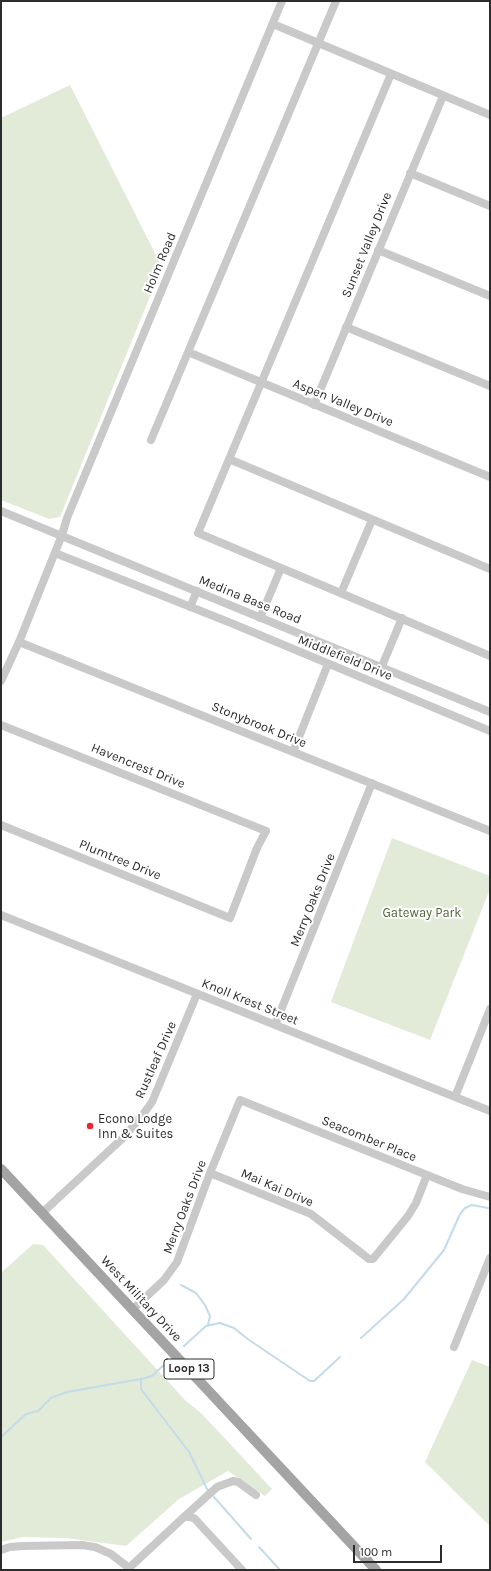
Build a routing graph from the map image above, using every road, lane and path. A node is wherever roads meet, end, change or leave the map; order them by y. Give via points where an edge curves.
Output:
1 (282, 1) edge
2 (336, 1) edge
3 (273, 24) junction
4 (318, 43) junction
5 (391, 74) junction
6 (443, 96) junction
7 (490, 115) edge
8 (410, 173) junction
9 (490, 206) edge
10 (378, 250) junction
11 (490, 296) edge
12 (346, 327) junction
13 (188, 352) junction
14 (260, 382) junction
15 (490, 386) edge
16 (314, 404) junction
17 (151, 440) dead end
18 (229, 459) junction
19 (490, 477) edge
20 (1, 511) edge
21 (372, 520) junction
22 (62, 536) junction
23 (55, 553) junction
24 (281, 568) junction
25 (490, 569) edge
26 (197, 591) junction
27 (341, 593) junction
28 (190, 607) junction
29 (260, 618) junction
30 (402, 618) junction
31 (19, 642) junction
32 (490, 656) edge
33 (328, 664) junction
34 (382, 666) junction
35 (1, 681) edge
36 (490, 712) edge
37 (1, 725) edge
38 (490, 731) edge
39 (293, 752) junction
40 (372, 783) junction
41 (1, 825) edge
42 (490, 831) edge
43 (1, 915) edge
44 (230, 918) joint
45 (198, 994) junction
46 (490, 1009) edge
47 (275, 1025) junction
48 (455, 1097) junction
49 (240, 1100) joint
50 (490, 1111) edge
51 (1, 1169) edge
52 (210, 1173) junction
53 (427, 1175) junction
54 (490, 1197) edge
55 (42, 1213) junction
56 (490, 1258) edge
57 (487, 1276) edge
58 (133, 1309) junction
59 (454, 1347) dead end
60 (256, 1494) dead end
61 (184, 1517) junction
62 (1, 1550) edge
63 (242, 1570) edge
64 (376, 1570) edge

1 - 3 street, Holm Road
2 - 4 street
3 - 4 street
3 - 22 street, Holm Road via 67,518
4 - 5 street
4 - 13 street
5 - 6 street
5 - 14 street
6 - 7 street
6 - 8 street, Sunset Valley Drive
8 - 9 street
8 - 10 street, Sunset Valley Drive
10 - 11 street
10 - 12 street, Sunset Valley Drive
12 - 15 street
12 - 16 street, Sunset Valley Drive
13 - 14 street, Aspen Valley Drive
13 - 17 street
14 - 16 street, Aspen Valley Drive
14 - 18 street
16 - 19 street, Aspen Valley Drive
18 - 21 street
18 - 24 street via 198,533
20 - 22 street, Medina Base Road
21 - 25 street
21 - 27 street
22 - 23 street, Holm Road
22 - 26 street, Medina Base Road
23 - 28 street, Middlefield Drive
23 - 31 street, Holm Road
24 - 27 street
24 - 29 street
26 - 28 street
26 - 29 street, Medina Base Road
27 - 30 street
28 - 33 street, Middlefield Drive
29 - 34 street, Medina Base Road
30 - 32 street
30 - 34 street
31 - 35 street, Holm Road
31 - 39 street, Stonybrook Drive
33 - 38 street, Middlefield Drive
33 - 39 street
34 - 36 street, Medina Base Road
37 - 44 street, Havencrest Drive via 266,831
39 - 40 street, Stonybrook Drive
40 - 42 street, Stonybrook Drive
40 - 47 street, Merry Oaks Drive
41 - 44 street, Plumtree Drive
43 - 45 street, Knoll Krest Street
45 - 47 street, Knoll Krest Street
45 - 55 street, Rustleaf Drive via 152,1102 125,1136
46 - 48 street
47 - 48 street, Knoll Krest Street
48 - 50 street, Knoll Krest Street
49 - 52 street, Merry Oaks Drive
49 - 53 street, Seacomber Place
51 - 55 main road, West Military Drive / Loop 13
52 - 53 street, Mai Kai Drive via 311,1214 369,1259 373,1259 408,1216
52 - 58 street, Merry Oaks Drive via 177,1262 164,1280
53 - 54 street, Seacomber Place
55 - 58 main road, West Military Drive / Loop 13
56 - 57 street
57 - 59 street
58 - 64 main road, West Military Drive / Loop 13
60 - 61 street via 232,1481 217,1487
61 - 62 street via 129,1568 111,1554 82,1545 23,1546
61 - 63 street via 194,1518

